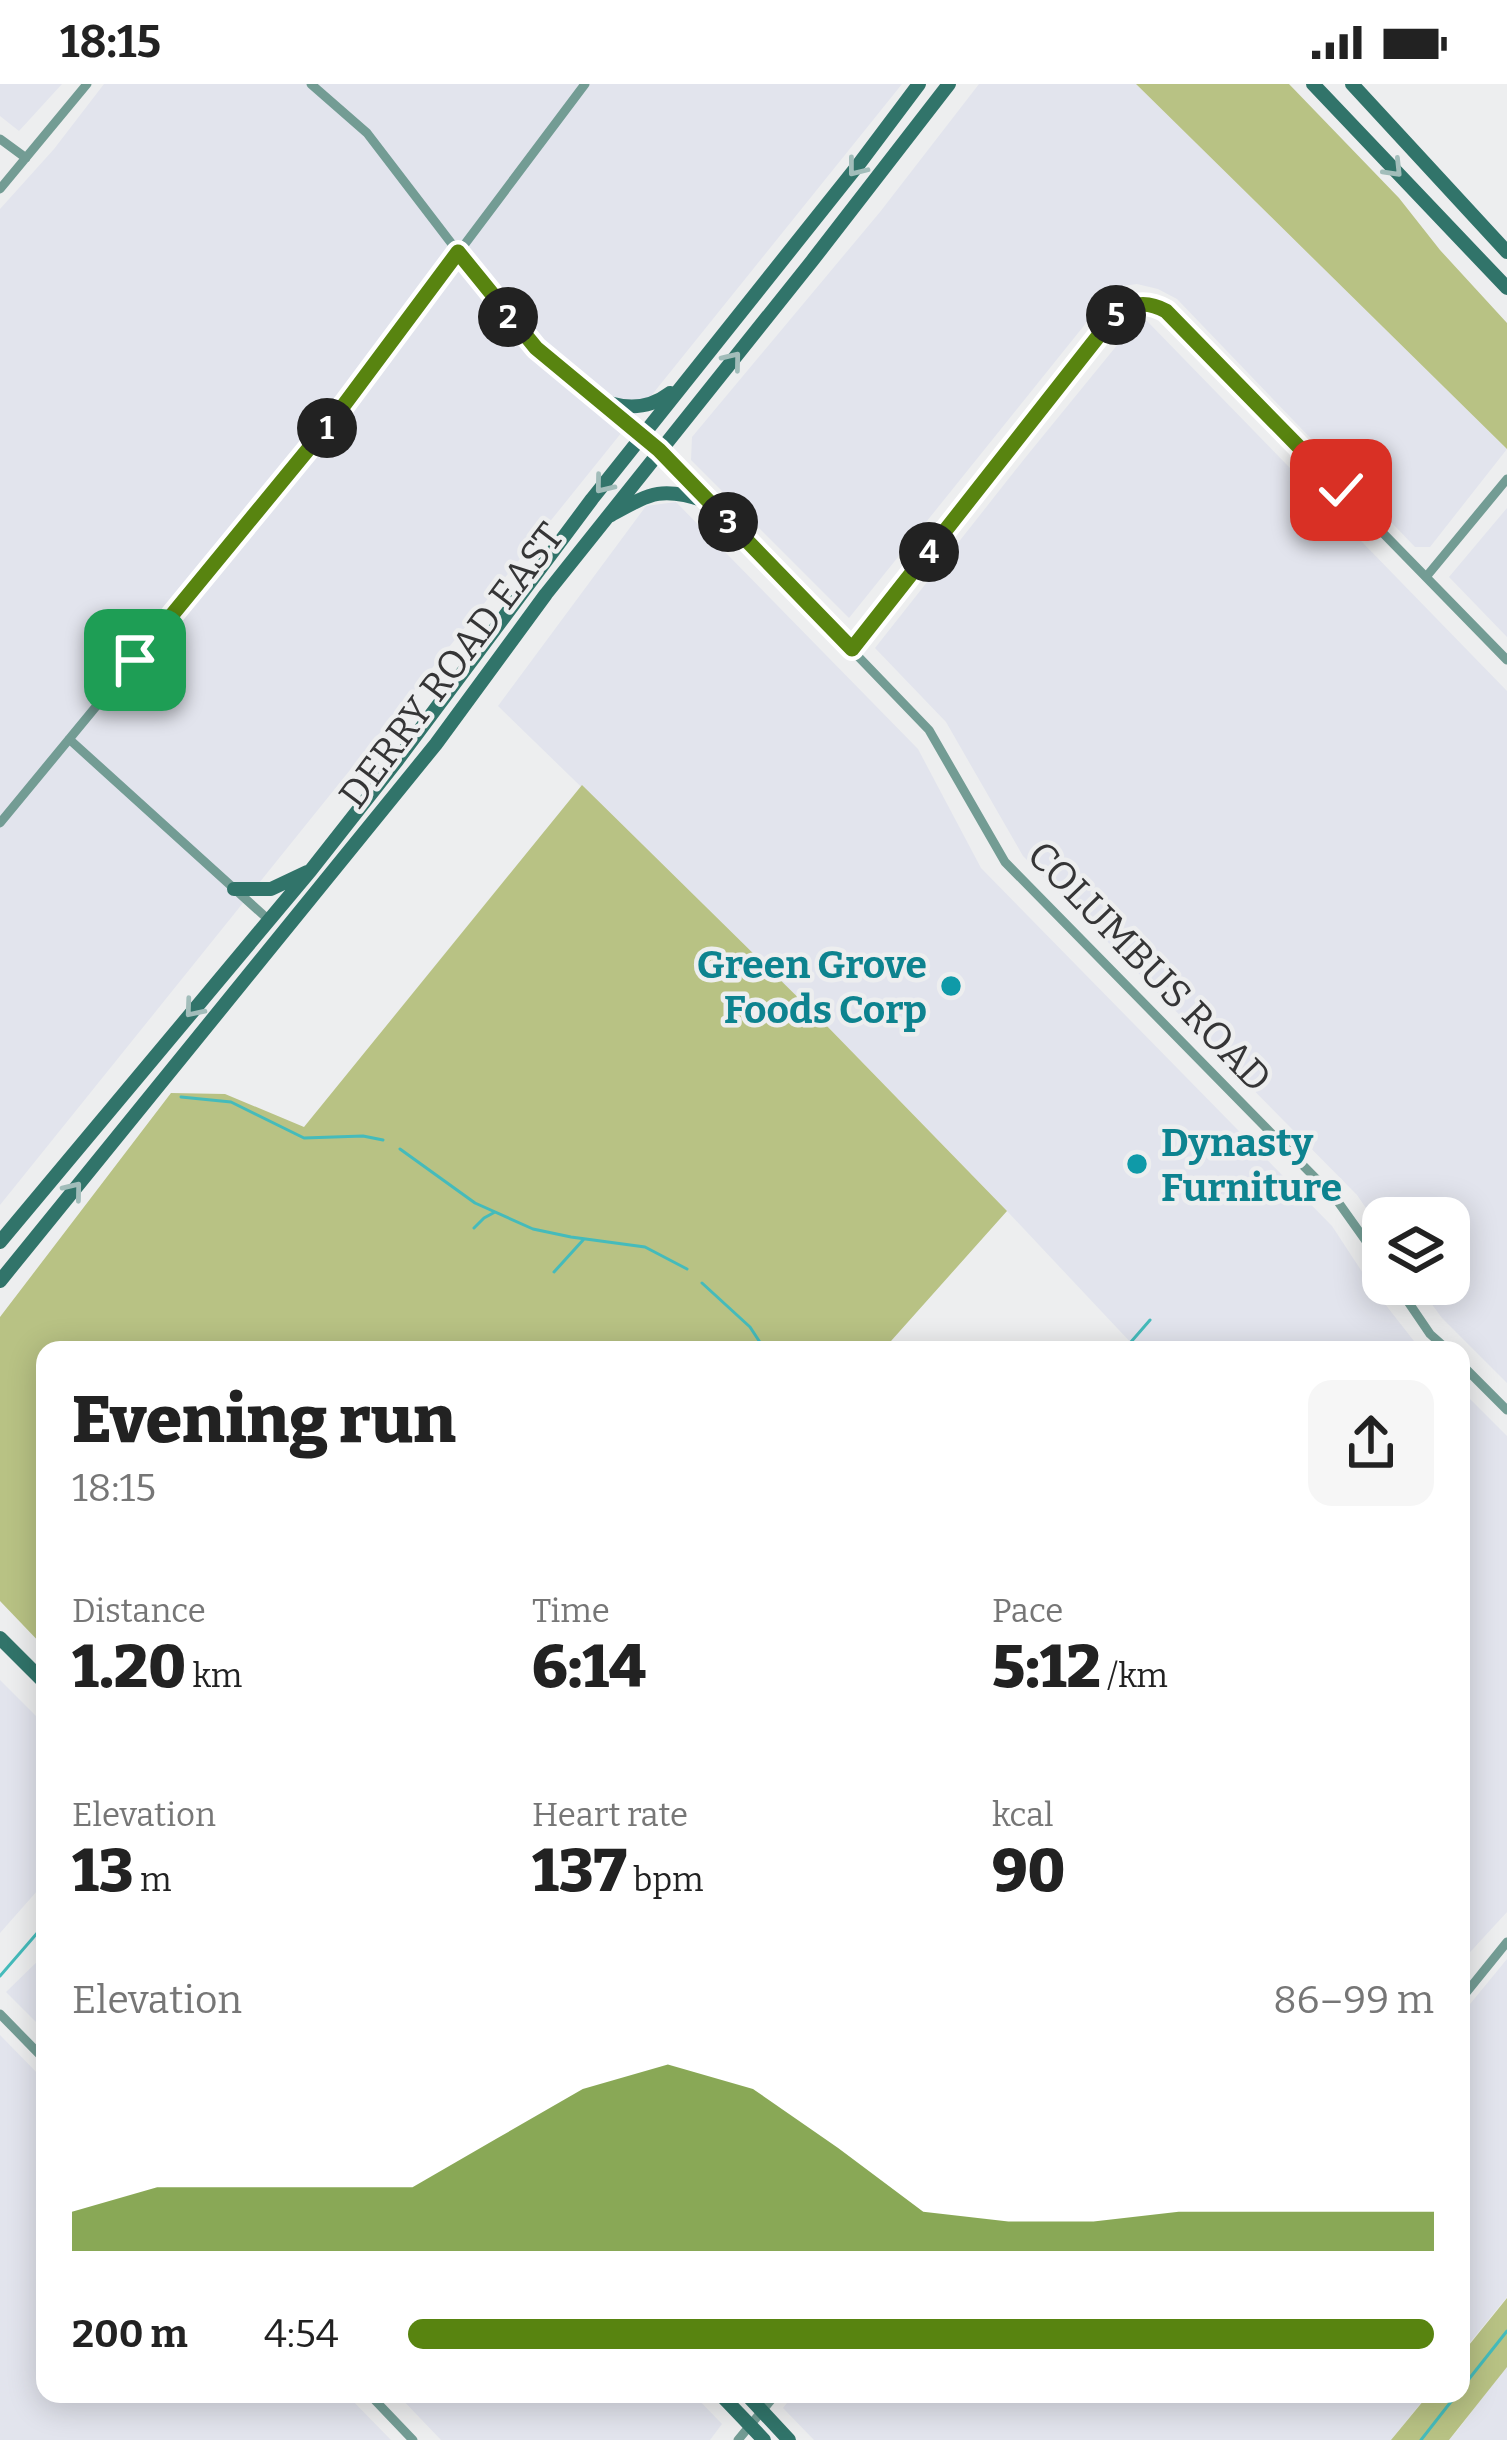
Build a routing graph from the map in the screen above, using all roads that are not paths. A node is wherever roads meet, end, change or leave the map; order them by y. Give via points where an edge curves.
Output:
1 (87, 84) edge
2 (310, 84) edge
3 (585, 84) edge
4 (919, 84) edge
5 (949, 84) edge
6 (1313, 84) edge
7 (1352, 84) edge
8 (0, 139) edge
9 (26, 158) junction
10 (0, 189) edge
11 (458, 252) junction
12 (1507, 252) edge
13 (1507, 288) edge
14 (684, 383) junction
15 (592, 396) junction
16 (643, 436) junction
17 (659, 450) junction
18 (1507, 479) edge
19 (706, 501) junction
20 (606, 517) junction
21 (1426, 577) junction
22 (852, 649) junction
23 (1507, 660) edge
24 (69, 739) junction
25 (0, 823) edge
26 (311, 870) junction
27 (234, 889) junction
28 (268, 920) junction
29 (284, 934) junction
30 (1362, 1236) edge
31 (0, 1242) edge
32 (0, 1281) edge
33 (1410, 1305) edge
34 (1438, 1341) edge
35 (1470, 1373) edge
36 (1507, 1410) edge
37 (0, 1637) edge
38 (36, 1674) edge
39 (1507, 1942) edge
40 (1470, 1988) edge
41 (0, 2014) edge
42 (36, 2051) edge
43 (378, 2403) edge
44 (728, 2403) edge
45 (754, 2403) edge
46 (769, 2403) edge
47 (762, 2411) junction
48 (750, 2426) junction
49 (413, 2440) edge
50 (738, 2440) edge
51 (764, 2440) edge
52 (789, 2440) edge

1 - 9 street
2 - 11 street, COLUMBUS ROAD via 367,133
3 - 11 street
4 -> 14 main road, DERRY ROAD EAST
17 -> 5 main road, DERRY ROAD EAST
6 -> 13 main road
7 - 12 main road
8 - 9 street
9 - 10 street
11 - 15 street, COLUMBUS ROAD via 519,330
11 - 24 street via 338,413
14 - 15 main road via 635,408
14 - 16 main road, DERRY ROAD EAST
15 - 16 street, COLUMBUS ROAD
16 - 17 street, COLUMBUS ROAD
16 -> 26 main road, DERRY ROAD EAST
17 - 19 street, COLUMBUS ROAD
17 - 20 main road, DERRY ROAD EAST
18 - 21 street
19 - 20 main road via 657,493
19 - 22 street, COLUMBUS ROAD
20 - 29 main road, DERRY ROAD EAST
21 - 22 street via 1166,311 1139,304 1115,315
21 - 23 street
22 - 30 street, COLUMBUS ROAD via 929,730 1005,862 1336,1199
24 - 25 street
24 - 27 street
26 - 27 main road via 271,889
26 - 28 main road, DERRY ROAD EAST
27 - 28 street
28 - 29 street
28 -> 31 main road, DERRY ROAD EAST
32 -> 29 main road, DERRY ROAD EAST
33 - 34 street
35 - 36 street
37 - 38 main road
39 - 40 street
41 - 42 street
43 - 49 street
44 - 48 main road
45 - 47 main road
46 - 47 street
47 - 48 street
47 - 52 main road
48 - 50 street
48 - 51 main road

